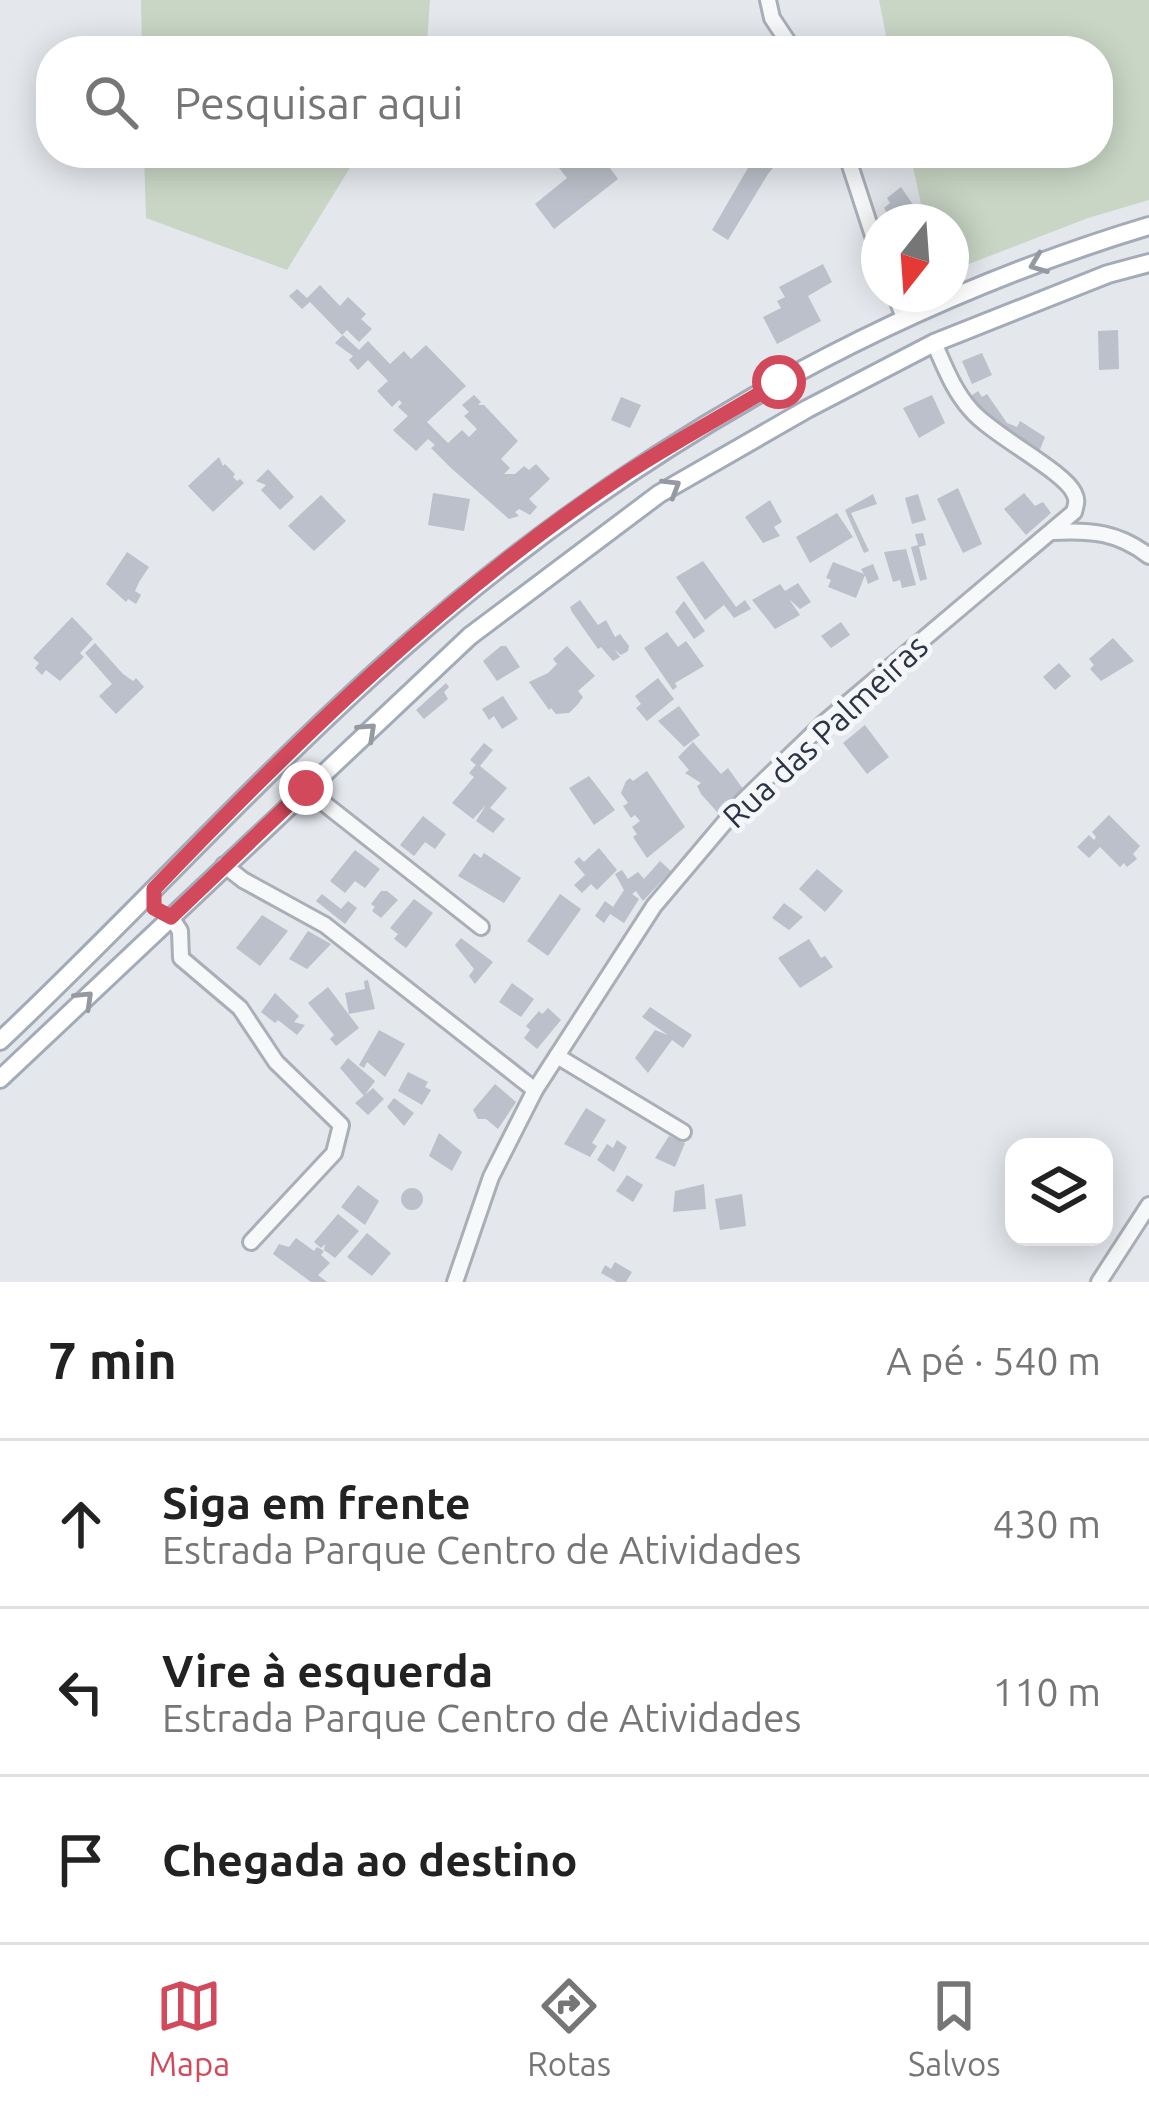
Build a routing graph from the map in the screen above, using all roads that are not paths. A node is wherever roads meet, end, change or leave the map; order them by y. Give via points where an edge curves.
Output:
1 (768, 0) edge
2 (784, 36) edge
3 (851, 168) edge
4 (863, 204) edge
5 (1149, 226) edge
6 (1102, 240) junction
7 (1149, 262) edge
8 (1108, 274) junction
9 (902, 312) edge
10 (904, 318) junction
11 (934, 344) junction
12 (1053, 532) junction
13 (1149, 556) edge
14 (306, 788) junction
15 (224, 865) junction
16 (154, 889) junction
17 (171, 917) junction
18 (481, 927) dead end
19 (0, 1041) edge
20 (557, 1056) junction
21 (0, 1079) edge
22 (535, 1090) junction
23 (683, 1132) dead end
24 (1149, 1204) edge
25 (251, 1242) dead end
26 (455, 1282) edge
27 (1099, 1282) edge

1 - 2 street
3 - 4 street
5 - 6 main road
6 - 8 main road via 1113,260
6 -> 10 main road
7 - 8 main road
8 - 11 main road
9 - 10 street
10 - 16 main road via 621,477 486,578 334,712
11 - 12 street via 969,409 1074,493 1074,512
14 -> 11 main road via 470,636 659,494
12 - 13 street via 1119,536
12 - 20 street, Rua das Palmeiras via 742,802 653,906
14 - 15 main road
14 - 18 street
15 - 17 main road
15 - 22 street via 325,925
16 - 17 main road via 154,908
16 - 19 main road
21 -> 17 main road
17 - 25 street via 181,958 233,1001 276,1062 341,1125 334,1153
20 - 22 street, Rua das Palmeiras
20 - 23 street
22 - 26 street, Rua das Palmeiras via 491,1178
24 - 27 street

